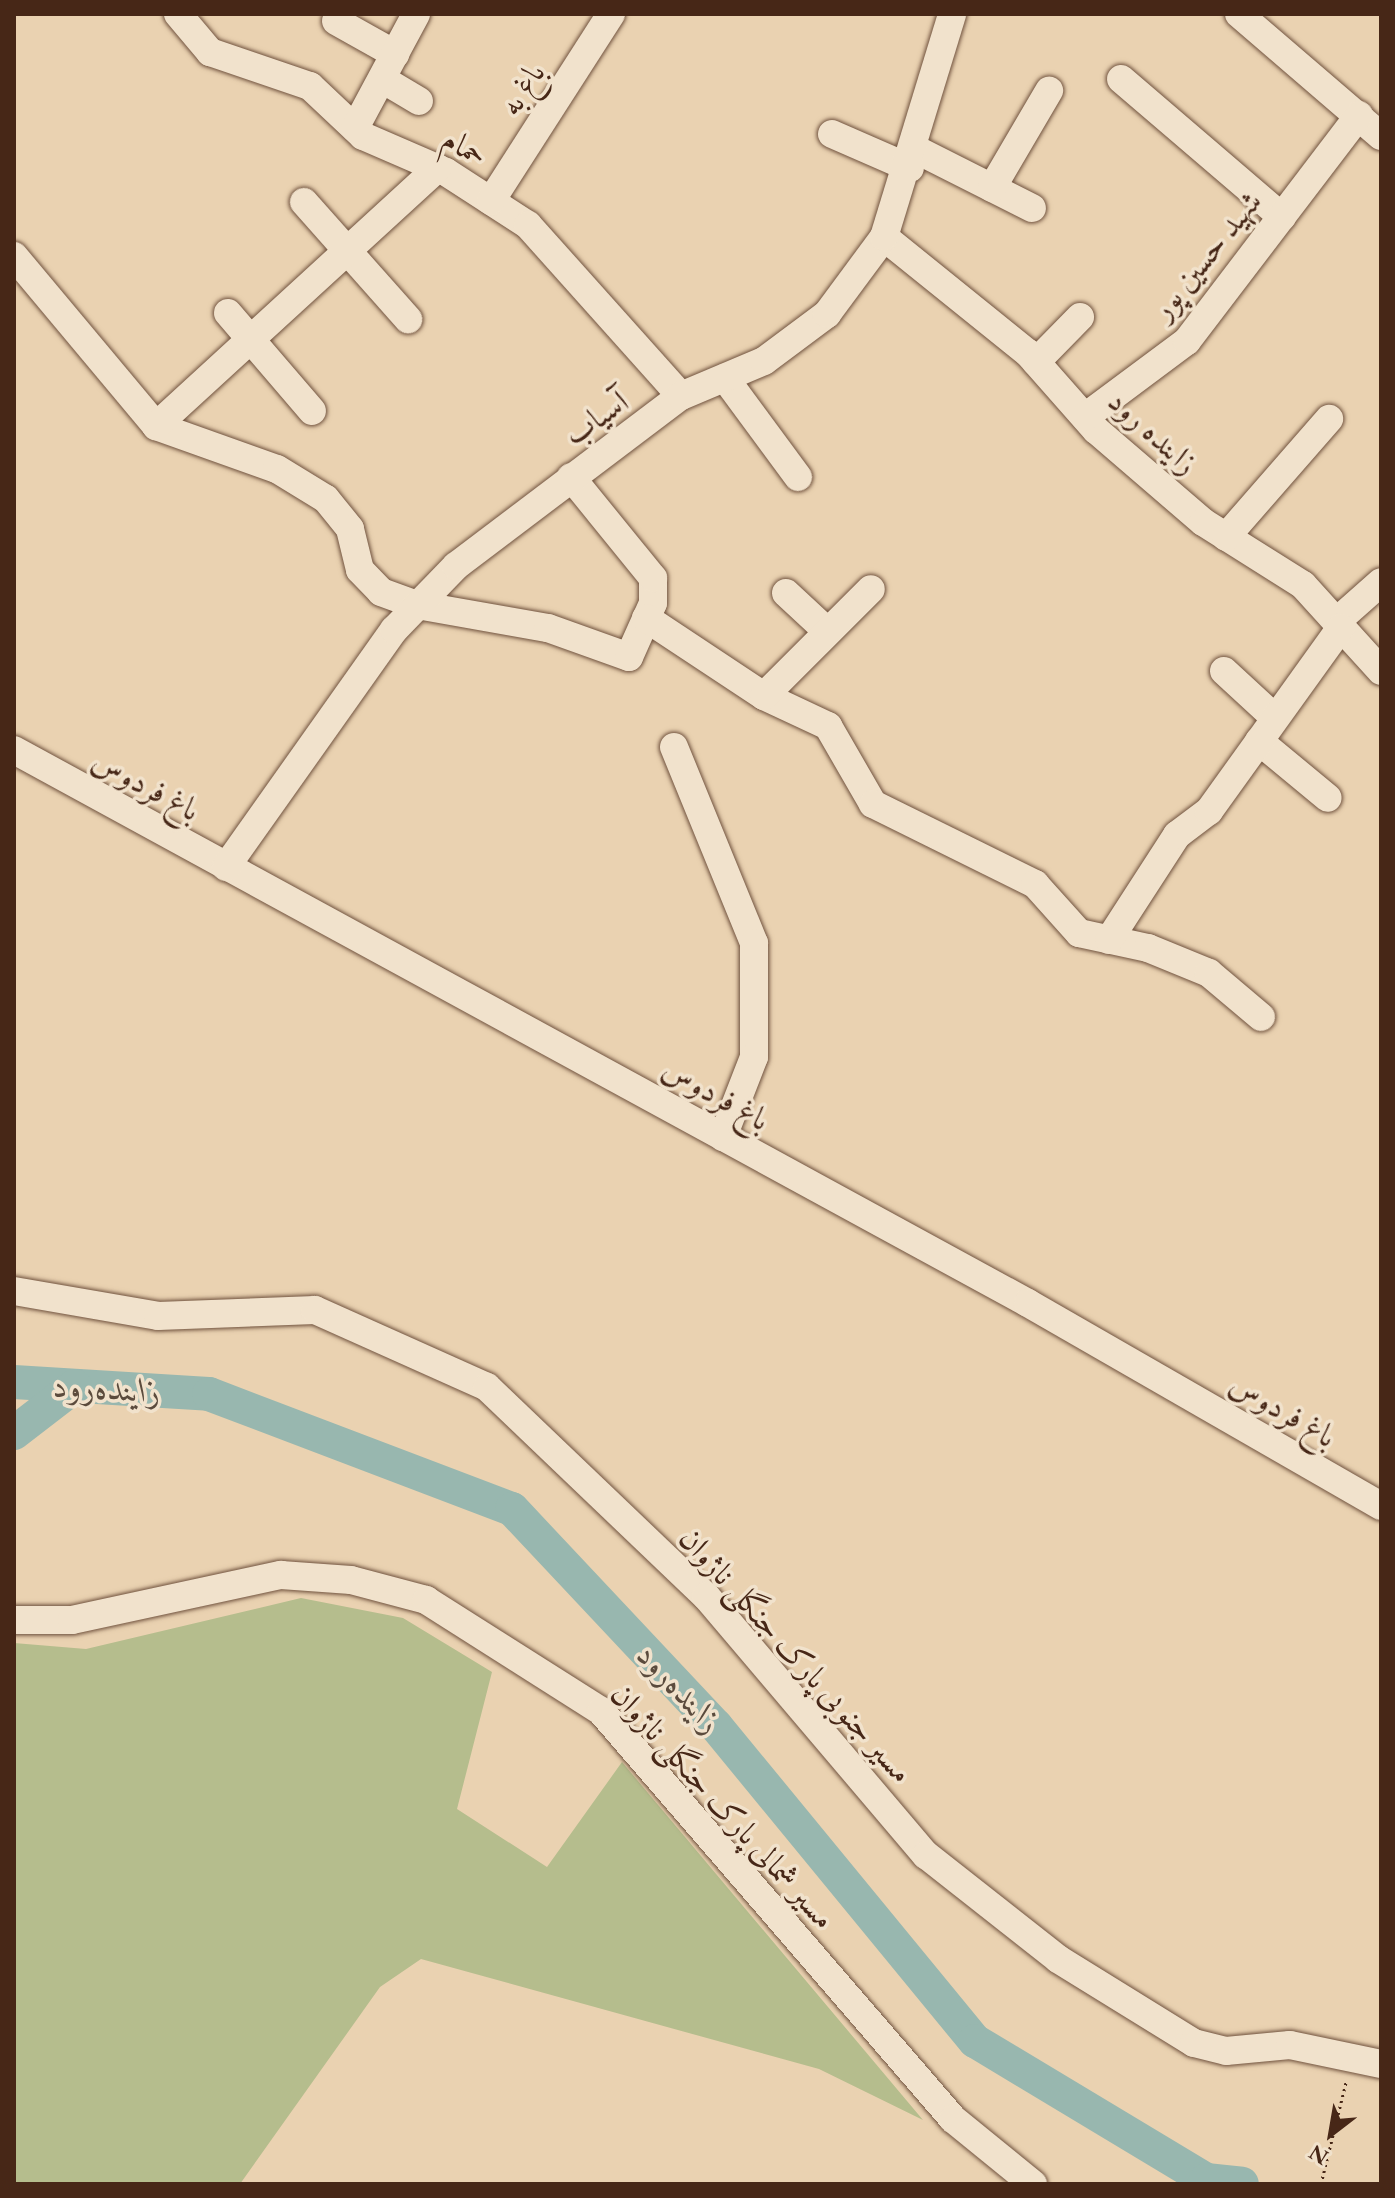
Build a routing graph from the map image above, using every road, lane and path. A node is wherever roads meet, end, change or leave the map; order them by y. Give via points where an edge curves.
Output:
1 (178, 14) edge
2 (416, 14) edge
3 (611, 14) edge
4 (952, 14) edge
5 (1239, 14) edge
6 (336, 21) dead end
7 (388, 66) junction
8 (1121, 79) dead end
9 (1049, 91) dead end
10 (419, 101) dead end
11 (1359, 115) junction
12 (355, 128) junction
13 (832, 134) dead end
14 (1381, 136) edge
15 (912, 159) junction
16 (438, 168) junction
17 (992, 188) junction
18 (491, 201) junction
19 (304, 202) dead end
20 (1032, 208) dead end
21 (1282, 217) junction
22 (884, 237) junction
23 (348, 250) junction
24 (14, 256) edge
25 (228, 313) dead end
26 (1080, 317) dead end
27 (408, 319) dead end
28 (250, 339) junction
29 (1036, 362) junction
30 (725, 378) junction
31 (681, 396) junction
32 (312, 411) dead end
33 (1085, 417) junction
34 (1329, 419) dead end
35 (156, 426) junction
36 (571, 477) junction
37 (798, 477) dead end
38 (1226, 537) junction
39 (1381, 582) edge
40 (871, 589) dead end
41 (786, 593) dead end
42 (417, 605) junction
43 (646, 618) junction
44 (1339, 624) junction
45 (828, 632) junction
46 (1224, 671) dead end
47 (1381, 671) edge
48 (764, 696) junction
49 (1275, 718) junction
50 (1259, 741) junction
51 (674, 747) dead end
52 (14, 750) edge
53 (1328, 798) dead end
54 (226, 867) junction
55 (1109, 940) junction
56 (1261, 1017) dead end
57 (723, 1137) junction
58 (14, 1291) edge
59 (1381, 1506) edge
60 (14, 1620) edge
61 (1353, 2055) junction
62 (1381, 2064) edge
63 (1033, 2184) edge
64 (1321, 2184) edge

1 - 12 street, حمام via 210,52 310,86
2 - 7 street
3 - 18 street, باغ به
4 - 15 street, آسیاب
5 - 11 street
6 - 7 street
7 - 10 street
7 - 12 street
8 - 21 street
9 - 17 street
11 - 14 street
11 - 21 street, شهید حسین پور
12 - 16 street, حمام
13 - 15 street
15 - 17 street
15 - 22 street, آسیاب
16 - 18 street, حمام
16 - 23 street
17 - 20 street
18 - 31 street, حمام via 583,279
19 - 23 street
21 - 33 street, شهید حسین پور via 1187,341
22 - 29 street, زاینده رود
22 - 30 street, آسیاب via 827,314 764,361
23 - 27 street
23 - 28 street
24 - 35 street
25 - 28 street
26 - 29 street
28 - 32 street
28 - 35 street
29 - 33 street, زاینده رود
30 - 31 street, آسیاب
30 - 37 street
31 - 36 street, آسیاب
33 - 38 street, زاینده رود
34 - 38 street
35 - 42 street via 277,469 326,499 350,529 360,570 381,592
36 - 42 street, آسیاب via 456,566
36 - 43 street via 653,578
38 - 44 street, زاینده رود via 1303,585
39 - 44 street
40 - 45 street
41 - 45 street
42 - 43 street via 493,613 629,657
42 - 54 street, آسیاب
43 - 48 street
44 - 47 street, زاینده رود
44 - 49 street
45 - 48 street
46 - 49 street
48 - 55 street via 828,726 873,804 1035,884 1079,933
49 - 50 street
50 - 53 street
50 - 55 street via 1209,811 1177,835
51 - 57 street via 754,943 754,1057
52 - 54 street, باغ فردوس
54 - 57 street, باغ فردوس
55 - 56 street via 1209,973
57 - 59 street, باغ فردوس
58 - 61 street, مسیر جنوبی پارک جنگلی ناژوان via 158,1316 315,1310 487,1387 706,1596 926,1855 1058,1959 1194,2043 1226,2051 1290,2045
60 - 63 street, مسیر شمالی پارک جنگلی ناژوان via 72,1620 281,1575 351,1580 426,1600 601,1711 953,2119
61 - 62 street, مسیر جنوبی پارک جنگلی ناژوان
61 - 64 path

